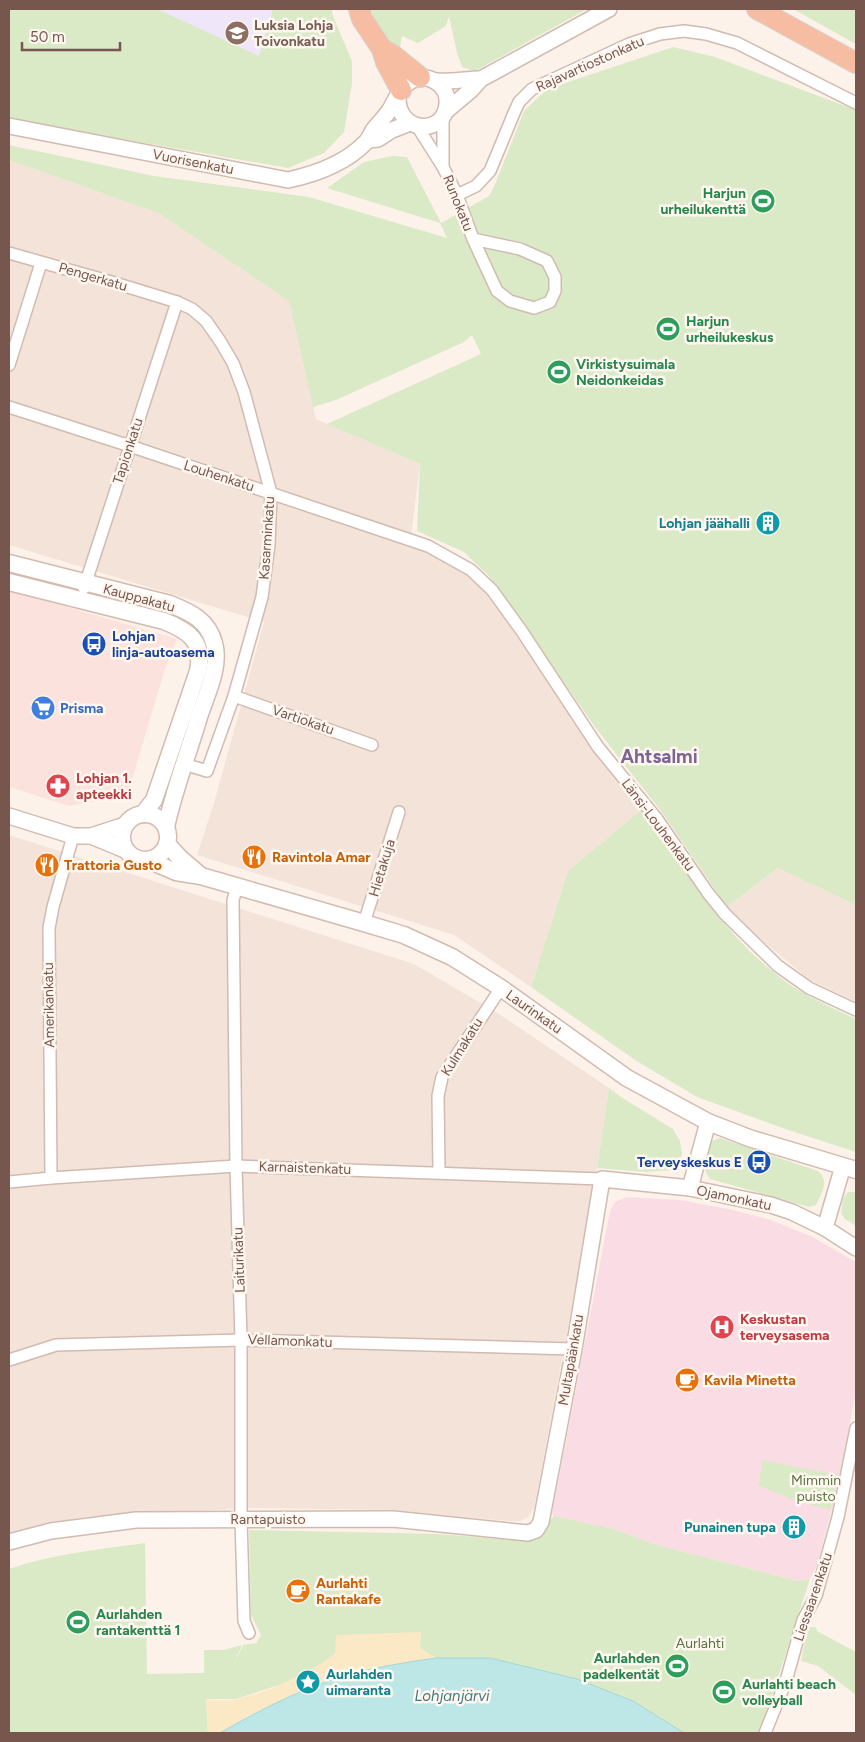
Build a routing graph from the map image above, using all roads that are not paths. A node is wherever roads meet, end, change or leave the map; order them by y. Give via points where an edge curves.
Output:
1 (360, 9) edge
2 (609, 9) edge
3 (757, 9) edge
4 (382, 48) junction
5 (856, 63) edge
6 (428, 79) junction
7 (481, 79) junction
8 (400, 93) junction
9 (856, 103) edge
10 (444, 114) junction
11 (413, 125) junction
12 (9, 126) edge
13 (368, 140) junction
14 (443, 167) junction
15 (457, 195) junction
16 (473, 239) junction
17 (9, 253) edge
18 (41, 263) junction
19 (177, 302) junction
20 (9, 365) edge
21 (9, 407) edge
22 (130, 446) junction
23 (271, 493) junction
24 (428, 546) joint
25 (9, 563) edge
26 (9, 582) edge
27 (85, 582) junction
28 (81, 601) junction
29 (234, 696) junction
30 (372, 745) dead end
31 (184, 764) junction
32 (399, 812) dead end
33 (143, 814) junction
34 (9, 816) edge
35 (125, 825) junction
36 (73, 836) junction
37 (90, 836) junction
38 (166, 836) junction
39 (125, 850) junction
40 (148, 860) junction
41 (201, 876) junction
42 (237, 887) junction
43 (364, 923) junction
44 (500, 988) junction
45 (856, 1010) edge
46 (708, 1122) junction
47 (236, 1166) junction
48 (850, 1168) edge
49 (438, 1172) junction
50 (51, 1178) junction
51 (602, 1179) junction
52 (9, 1182) edge
53 (690, 1188) junction
54 (825, 1228) junction
55 (856, 1248) edge
56 (241, 1340) junction
57 (574, 1349) junction
58 (9, 1360) edge
59 (856, 1428) edge
60 (241, 1519) junction
61 (528, 1533) joint
62 (9, 1542) edge
63 (249, 1633) dead end
64 (765, 1733) edge

1 - 4 highway via 362,19
2 - 7 street
3 - 5 highway
4 - 6 highway
4 - 8 highway
6 - 7 street via 447,82
6 - 8 street via 412,80
6 - 10 street via 445,91
7 - 10 street
8 - 11 street via 400,112
8 - 13 street, Vuorisenkatu
9 - 15 street, Rajavartiostonkatu via 737,44 684,31 660,34 629,44 532,89 514,113 490,171 476,186
10 - 11 street via 431,125
10 - 14 street, Runokatu
11 - 13 street, Vuorisenkatu
11 - 14 street, Runokatu
12 - 13 street, Vuorisenkatu via 288,180 312,175 330,166 358,150
14 - 15 street, Runokatu
15 - 16 street, Runokatu
16 - 16 street, Runokatu via 497,291 510,301 534,308 550,302 555,291 555,277 547,261 520,250
17 - 18 street, Pengerkatu
18 - 19 street, Pengerkatu
18 - 20 street
19 - 22 street, Tapionkatu
19 - 23 street, Kasarminkatu via 206,321 233,363
21 - 22 street, Louhenkatu
22 - 23 street, Louhenkatu
22 - 27 street, Tapionkatu
23 - 24 street, Louhenkatu
23 - 29 street, Kasarminkatu via 262,598
24 - 45 street, Länsi-Louhenkatu via 471,570 492,590 598,748 656,819 725,914 778,966 809,988
25 - 27 main road, Kauppakatu
26 - 28 main road, Kauppakatu
27 - 28 street, Tapionkatu
27 - 31 main road, Kauppakatu via 170,604 192,613 207,626 215,645 214,671
28 - 33 main road, Kauppakatu via 164,620 190,634 199,650 198,671 154,800
29 - 30 street, Vartiokatu
29 - 31 street, Kasarminkatu via 207,771
31 - 38 main road, Kauppakatu via 171,804
32 - 43 street, Hietakuja
33 - 35 main road via 130,819
33 - 38 main road via 157,817
34 - 36 street
35 - 37 street
35 - 39 main road via 122,837
36 - 37 street
36 - 50 street, Amerikankatu via 49,928
37 - 39 street
38 - 40 main road via 160,855
38 - 41 main road, Laurinkatu via 180,858
39 - 40 main road via 135,858
40 - 41 main road, Laurinkatu via 176,872
41 - 42 main road, Laurinkatu
42 - 43 main road, Laurinkatu
42 - 47 street, Laiturikatu via 233,900
43 - 44 main road, Laurinkatu via 436,949
44 - 46 main road, Laurinkatu via 628,1078
44 - 49 street, Kulmakatu via 442,1077 438,1096
46 - 48 main road, Laurinkatu via 749,1138
46 - 53 street
47 - 49 street, Karnaistenkatu
47 - 50 street, Karnaistenkatu
47 - 56 street, Laiturikatu
48 - 54 street
49 - 51 street, Karnaistenkatu
50 - 52 street, Karnaistenkatu
51 - 53 street, Ojamonkatu
51 - 57 street, Multapäänkatu
53 - 54 street, Ojamonkatu via 771,1205
54 - 55 street, Ojamonkatu
56 - 57 street, Vellamonkatu
56 - 58 street, Vellamonkatu via 56,1345
56 - 60 street, Laiturikatu
57 - 61 street, Multapäänkatu via 542,1522 536,1530
59 - 64 street, Liessaarenkatu via 838,1517 816,1596 803,1620 786,1681
60 - 61 street, Rantapuisto via 393,1519
60 - 62 street, Rantapuisto via 136,1520 51,1531
60 - 63 street, Laiturikatu via 244,1621

